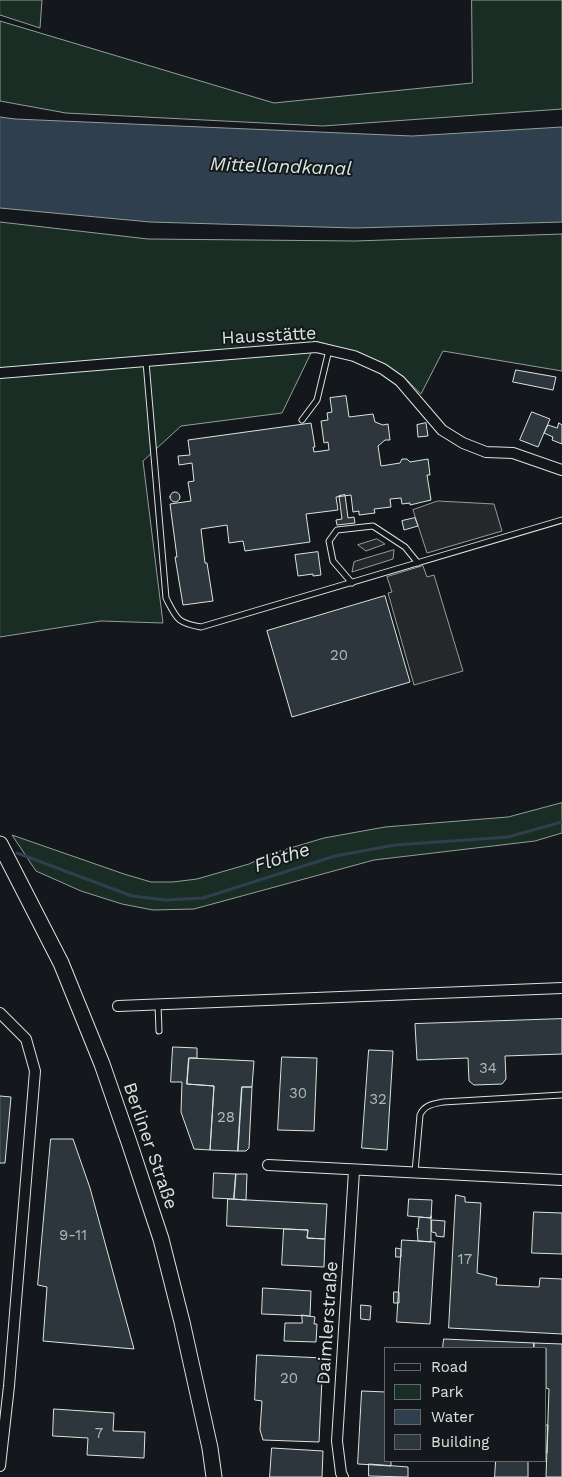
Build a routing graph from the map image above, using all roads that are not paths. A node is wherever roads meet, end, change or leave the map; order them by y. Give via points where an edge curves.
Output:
1 (329, 350) junction
2 (146, 362) junction
3 (0, 373) edge
4 (302, 420) dead end
5 (562, 470) edge
6 (562, 520) edge
7 (418, 563) junction
8 (352, 583) junction
9 (0, 844) edge
10 (562, 988) edge
11 (158, 1005) junction
12 (118, 1006) dead end
13 (0, 1013) edge
14 (159, 1032) dead end
15 (562, 1095) edge
16 (268, 1165) dead end
17 (354, 1171) junction
18 (415, 1173) junction
19 (562, 1180) edge
20 (0, 1466) edge
21 (214, 1477) edge
22 (343, 1477) edge

1 - 2 street, Hausstätte via 316,347
1 - 4 lane via 317,400
1 - 5 street, Hausstätte via 354,356 394,377 442,430 463,443 486,452 513,453
2 - 3 street, Hausstätte
2 - 8 lane via 166,598 175,616 184,624 201,627
6 - 7 lane
7 - 8 lane
7 - 8 lane via 405,547 373,526 336,530 329,541 333,561
9 - 21 main road, Berliner Straße via 61,963 130,1144 161,1239 193,1371
10 - 11 street
11 - 12 street
11 - 14 lane
13 - 20 street via 26,1039 35,1072
15 - 18 lane via 443,1102 428,1106 420,1115
16 - 17 street
17 - 18 street
17 - 22 street, Daimlerstraße via 337,1441
18 - 19 street

